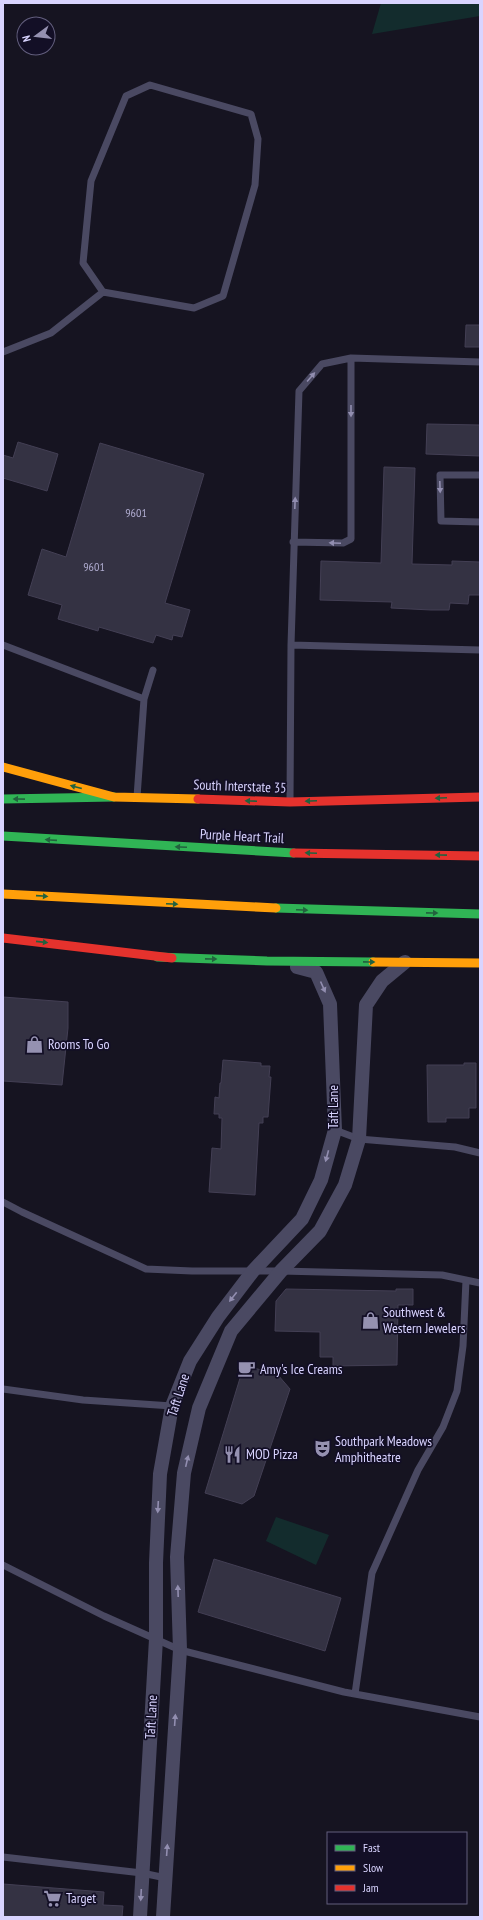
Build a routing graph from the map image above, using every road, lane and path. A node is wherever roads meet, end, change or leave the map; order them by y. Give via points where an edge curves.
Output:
1 (103, 292) junction
2 (3, 352) edge
3 (351, 358) junction
4 (480, 362) edge
5 (480, 475) edge
6 (480, 522) edge
7 (293, 542) junction
8 (3, 645) edge
9 (291, 645) junction
10 (480, 650) edge
11 (153, 670) dead end
12 (144, 699) junction
13 (3, 767) edge
14 (114, 797) junction
15 (137, 797) junction
16 (480, 797) edge
17 (3, 799) edge
18 (290, 802) junction
19 (3, 836) edge
20 (480, 856) edge
21 (3, 894) edge
22 (480, 914) edge
23 (3, 938) edge
24 (18, 949) dead end
25 (172, 958) junction
26 (267, 961) junction
27 (405, 962) junction
28 (480, 963) edge
29 (335, 1130) junction
30 (359, 1139) junction
31 (480, 1153) edge
32 (3, 1202) edge
33 (253, 1271) junction
34 (281, 1271) junction
35 (466, 1280) junction
36 (480, 1283) edge
37 (3, 1389) edge
38 (172, 1406) junction
39 (3, 1565) edge
40 (156, 1639) junction
41 (180, 1650) junction
42 (355, 1694) junction
43 (480, 1717) edge
44 (3, 1857) edge
45 (142, 1873) junction
46 (166, 1878) junction
47 (140, 1917) edge
48 (163, 1917) edge

1 - 1 lane via 82,263 91,181 126,96 150,85 251,114 258,139 255,185 223,296 194,308
1 - 2 lane via 51,333
3 - 4 lane
7 -> 3 lane via 299,391 322,364
3 -> 7 lane via 350,539 343,543
5 -> 6 lane via 440,475 441,521
7 - 9 lane
8 - 12 lane
9 - 10 lane
9 - 18 lane
11 - 12 lane
12 - 15 lane
14 -> 13 main road, South Interstate 35
14 - 15 main road, South Interstate 35
14 -> 17 main road
18 -> 15 main road, South Interstate 35
16 -> 18 main road, South Interstate 35
20 -> 19 main road, Purple Heart Trail via 256,851
21 -> 22 main road via 358,912
23 -> 25 main road
24 - 25 main road
25 -> 26 main road
26 -> 27 main road
26 -> 29 street, Taft Lane via 316,972 330,1004
27 - 28 main road
27 - 30 street, Taft Lane via 382,980 366,1005
29 - 30 lane
29 -> 33 street, Taft Lane via 321,1180 302,1219
30 - 31 lane via 455,1148
30 - 34 street, Taft Lane via 345,1185 320,1230
32 - 33 lane via 146,1269
33 - 34 lane
33 -> 38 street, Taft Lane via 220,1314 190,1361
34 - 35 lane via 442,1275
41 -> 34 street, Taft Lane via 177,1557 184,1473 199,1408 231,1331
35 - 36 lane
35 - 42 lane via 463,1346 457,1391 443,1427 418,1470 372,1573
37 - 38 lane via 83,1400
38 -> 40 street, Taft Lane via 160,1474
39 - 40 lane
40 - 41 lane
40 - 45 street, Taft Lane
41 - 42 lane
46 -> 41 street, Taft Lane
42 - 43 lane
44 - 45 lane
45 - 46 lane
45 -> 47 street, Taft Lane
46 - 48 street, Taft Lane

